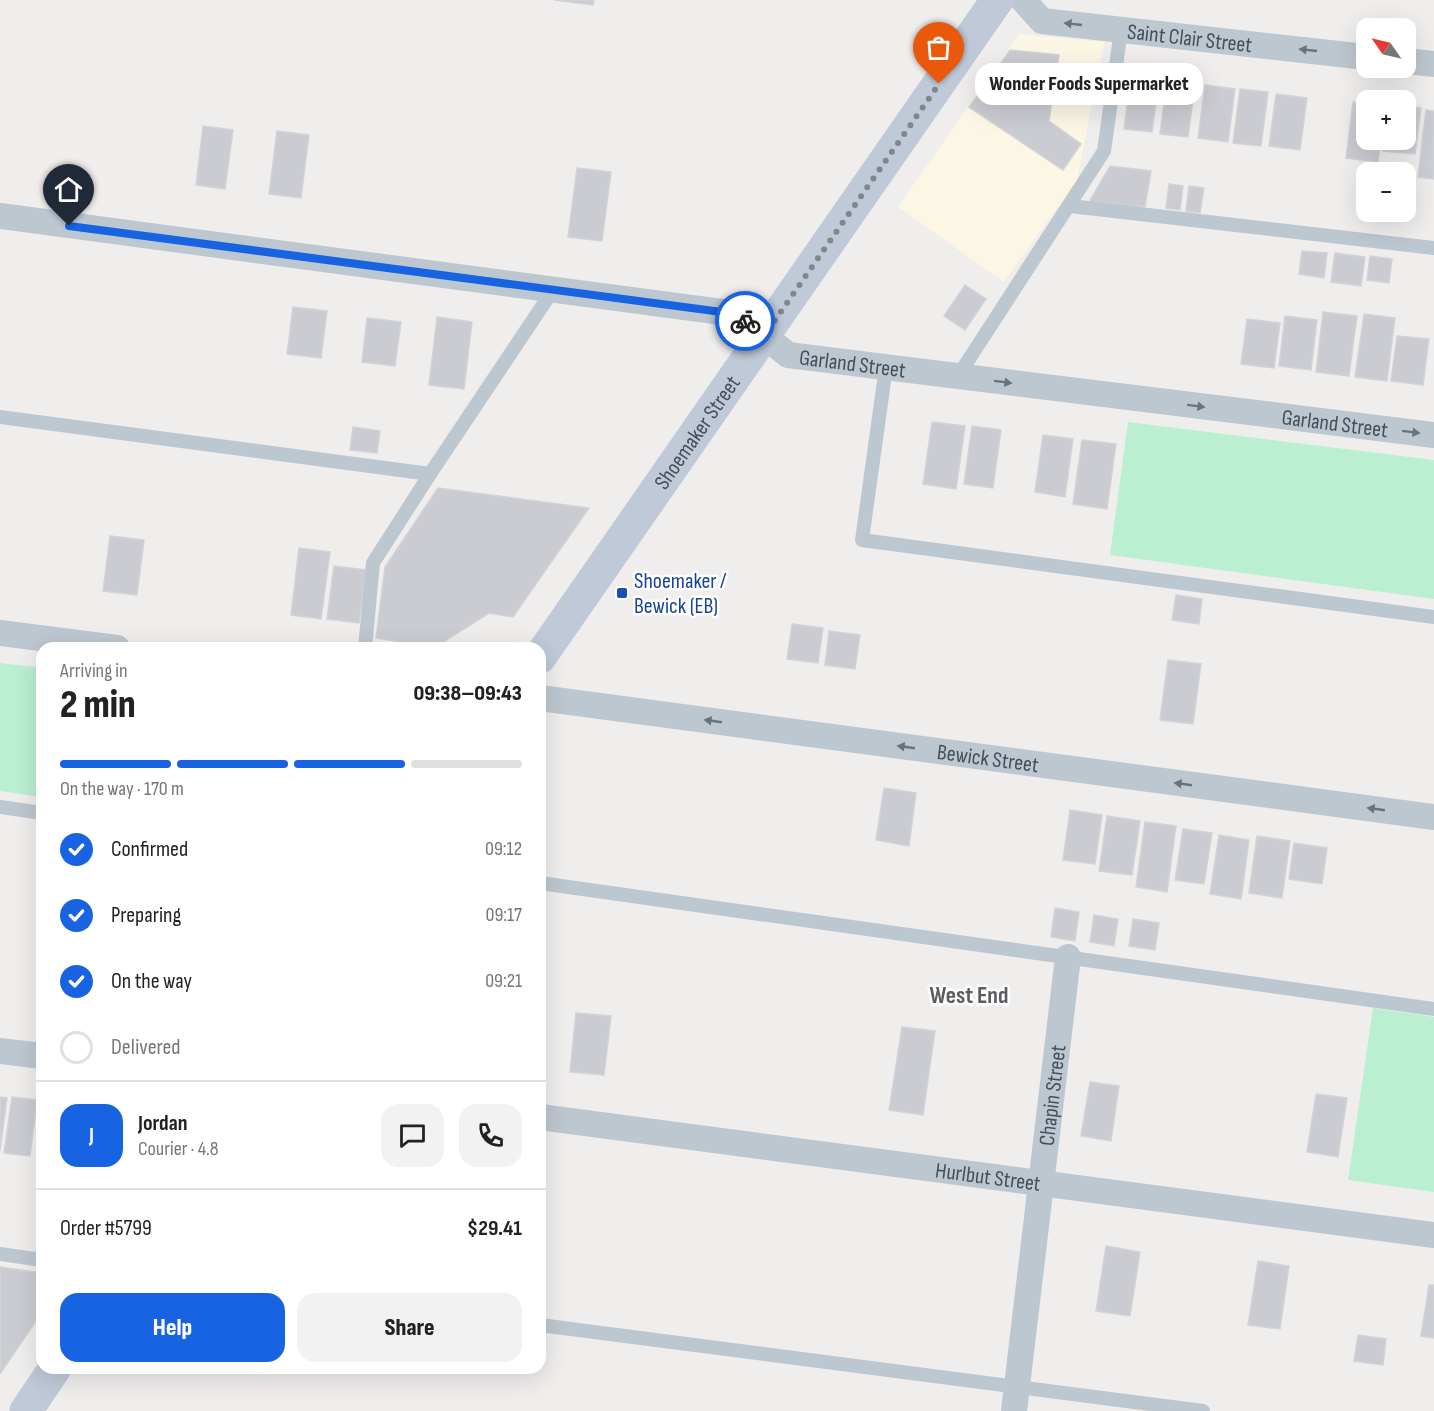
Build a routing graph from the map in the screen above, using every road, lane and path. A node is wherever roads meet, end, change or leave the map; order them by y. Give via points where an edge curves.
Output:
1 (997, 0) edge
2 (1023, 0) edge
3 (1121, 30) junction
4 (1356, 56) edge
5 (1416, 62) edge
6 (1434, 64) edge
7 (1070, 206) junction
8 (0, 216) edge
9 (1434, 248) edge
10 (553, 290) junction
11 (764, 336) junction
12 (886, 367) junction
13 (958, 376) junction
14 (0, 417) edge
15 (1434, 435) edge
16 (430, 474) junction
17 (1434, 617) edge
18 (0, 633) edge
19 (70, 642) edge
20 (365, 642) edge
21 (546, 648) edge
22 (546, 699) edge
23 (0, 807) edge
24 (36, 812) edge
25 (1434, 817) edge
26 (546, 884) edge
27 (1068, 957) junction
28 (1434, 1009) edge
29 (0, 1051) edge
30 (36, 1055) edge
31 (546, 1119) edge
32 (1042, 1183) junction
33 (1434, 1235) edge
34 (0, 1254) edge
35 (36, 1259) edge
36 (546, 1326) edge
37 (51, 1374) edge
38 (1017, 1386) junction
39 (26, 1411) edge
40 (1014, 1411) edge
41 (1203, 1411) edge

1 - 11 street, Shoemaker Street
3 -> 2 street, Saint Clair Street via 1042,21
4 -> 3 street, Saint Clair Street
3 - 7 lane via 1104,151
5 - 6 street
7 - 9 lane
7 - 13 lane
8 - 10 street, Garland Street
10 - 11 street, Garland Street via 737,314
10 - 16 lane
11 - 12 street, Garland Street via 788,355
11 - 21 street, Shoemaker Street
12 - 13 street, Garland Street
12 - 17 lane via 862,540
13 -> 15 street, Garland Street
14 - 16 lane
16 - 20 lane via 373,563
18 - 19 street
25 -> 22 street, Bewick Street
23 - 24 lane
26 - 27 lane
27 - 28 lane
27 - 32 street, Chapin Street
29 - 30 street
31 - 32 street, Hurlbut Street
32 - 33 street, Hurlbut Street
32 - 38 street, Chapin Street
34 - 35 lane
36 - 38 lane
37 - 39 street
38 - 40 street, Chapin Street
38 - 41 lane

